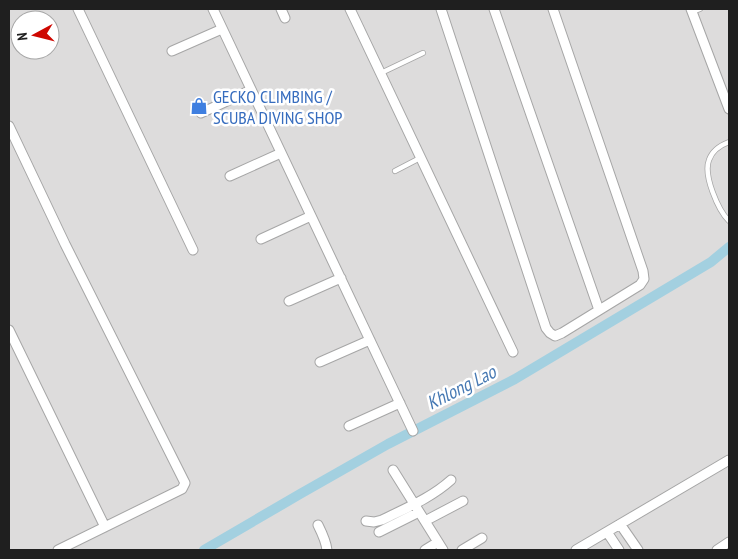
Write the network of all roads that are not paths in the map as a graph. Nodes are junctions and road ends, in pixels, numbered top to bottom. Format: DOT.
graph roads {
  1 [pos="78,9"];
  2 [pos="213,9"];
  3 [pos="350,9"];
  4 [pos="442,9"];
  5 [pos="494,9"];
  6 [pos="552,9"];
  7 [pos="694,10"];
  8 [pos="222,29"];
  9 [pos="172,51"];
  10 [pos="423,53"];
  11 [pos="381,73"];
  12 [pos="251,90"];
  13 [pos="729,108"];
  14 [pos="200,113"];
  15 [pos="9,126"];
  16 [pos="729,142"];
  17 [pos="281,153"];
  18 [pos="421,158"];
  19 [pos="395,171"];
  20 [pos="230,176"];
  21 [pos="311,216"];
  22 [pos="729,221"];
  23 [pos="260,239"];
  24 [pos="193,250"];
  25 [pos="341,278"];
  26 [pos="289,300"];
  27 [pos="599,310"];
  28 [pos="9,330"];
  29 [pos="370,340"];
  30 [pos="513,352"];
  31 [pos="320,362"];
  32 [pos="400,403"];
  33 [pos="349,426"];
  34 [pos="413,431"];
  35 [pos="729,460"];
  36 [pos="392,470"];
  37 [pos="450,480"];
  38 [pos="463,501"];
  39 [pos="417,508"];
  40 [pos="366,520"];
  41 [pos="425,521"];
  42 [pos="620,524"];
  43 [pos="318,525"];
  44 [pos="105,527"];
  45 [pos="379,532"];
  46 [pos="607,532"];
  47 [pos="482,538"];
  48 [pos="729,542"];
  49 [pos="440,546"];
  50 [pos="58,550"];
  51 [pos="327,550"];
  52 [pos="424,550"];
  53 [pos="462,550"];
  54 [pos="576,550"];
  55 [pos="619,550"];
  56 [pos="638,550"];
  57 [pos="717,550"];
  1 -- 24 [label="street"];
  2 -- 8 [label="street"];
  3 -- 11 [label="street"];
  4 -- 27 [label="street"];
  5 -- 27 [label="street"];
  6 -- 27 [label="street"];
  7 -- 13 [label="street"];
  8 -- 9 [label="street"];
  8 -- 12 [label="street"];
  10 -- 11 [label="lane"];
  11 -- 18 [label="street"];
  12 -- 14 [label="street"];
  12 -- 17 [label="street"];
  15 -- 44 [label="street"];
  16 -- 22 [label="lane"];
  17 -- 20 [label="street"];
  17 -- 21 [label="street"];
  18 -- 19 [label="lane"];
  18 -- 30 [label="street"];
  21 -- 23 [label="street"];
  21 -- 25 [label="street"];
  25 -- 26 [label="street"];
  25 -- 29 [label="street"];
  28 -- 44 [label="street"];
  29 -- 31 [label="street"];
  29 -- 32 [label="street"];
  32 -- 33 [label="street"];
  32 -- 34 [label="street"];
  35 -- 42 [label="street"];
  36 -- 39 [label="street"];
  37 -- 39 [label="street"];
  38 -- 41 [label="street"];
  39 -- 40 [label="street"];
  39 -- 41 [label="street"];
  39 -- 45 [label="street"];
  41 -- 49 [label="street"];
  42 -- 46 [label="street"];
  42 -- 56 [label="street"];
  43 -- 51 [label="street"];
  44 -- 50 [label="street"];
  46 -- 54 [label="street"];
  46 -- 55 [label="street"];
  47 -- 53 [label="street"];
  48 -- 57 [label="street"];
  49 -- 52 [label="street"];
}
